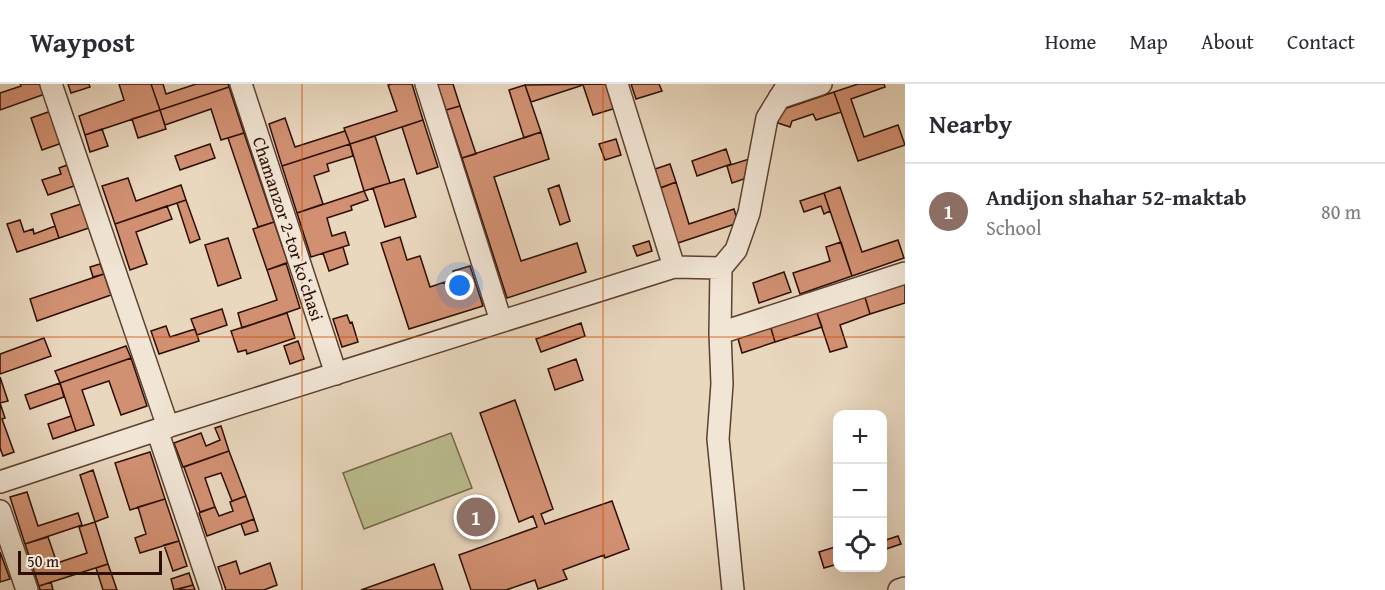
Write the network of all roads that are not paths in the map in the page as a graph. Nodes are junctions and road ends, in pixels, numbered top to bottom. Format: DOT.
graph roads {
  1 [pos="51,84"];
  2 [pos="241,84"];
  3 [pos="426,84"];
  4 [pos="617,84"];
  5 [pos="821,84"];
  6 [pos="784,91"];
  7 [pos="674,267"];
  8 [pos="721,268"];
  9 [pos="905,273"];
  10 [pos="501,321"];
  11 [pos="720,333"];
  12 [pos="336,374"];
  13 [pos="163,429"];
  14 [pos="0,482"];
  15 [pos="0,511"];
  16 [pos="905,588"];
  17 [pos="27,590"];
  18 [pos="211,590"];
  19 [pos="733,590"];
  20 [pos="899,590"];
  1 -- 13 [label="street"];
  2 -- 12 [label="street, Chamanzor 2-tor koʻchasi"];
  3 -- 10 [label="street"];
  4 -- 7 [label="street"];
  5 -- 6 [label="street"];
  6 -- 8 [label="street"];
  7 -- 8 [label="street"];
  7 -- 10 [label="street"];
  8 -- 11 [label="street"];
  9 -- 11 [label="street"];
  10 -- 12 [label="street"];
  11 -- 19 [label="street"];
  12 -- 13 [label="street"];
  13 -- 14 [label="street"];
  13 -- 18 [label="street"];
  15 -- 17 [label="street"];
  16 -- 20 [label="street"];
}
